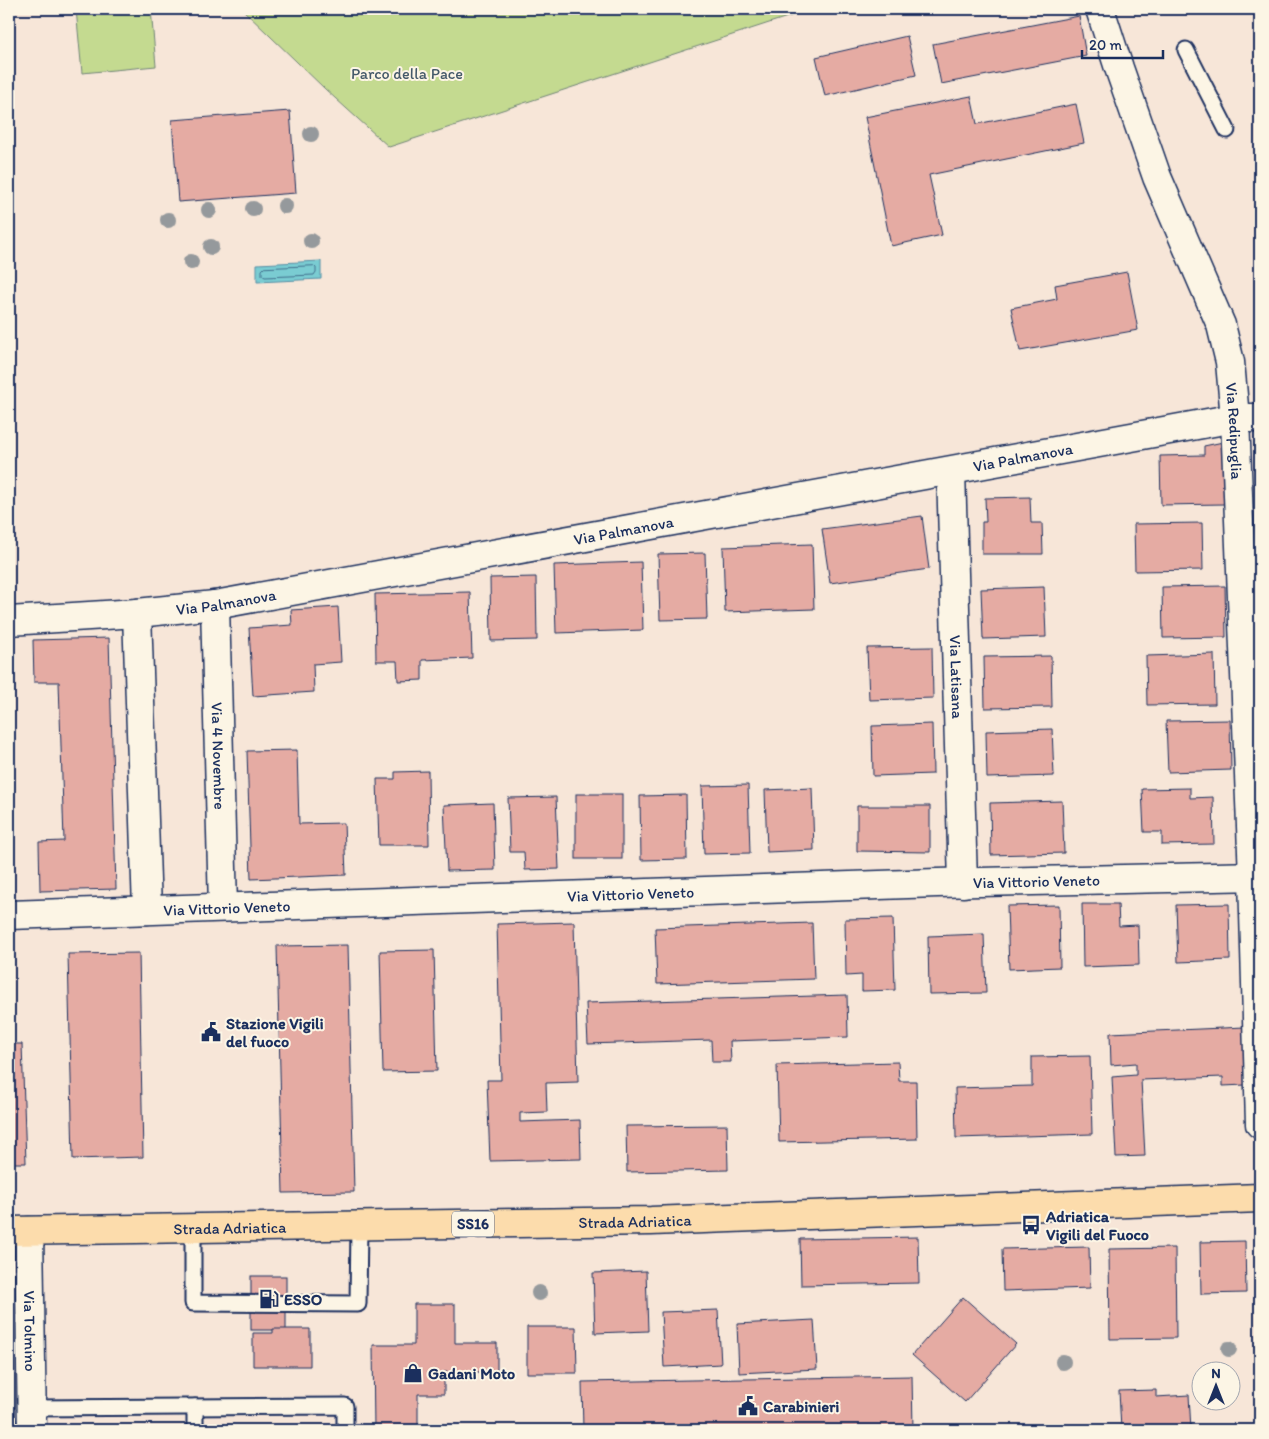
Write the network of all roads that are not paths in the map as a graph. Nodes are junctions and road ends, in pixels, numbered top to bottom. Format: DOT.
graph roads {
  1 [pos="1100,9"];
  2 [pos="1186,50"];
  3 [pos="1227,130"];
  4 [pos="1248,418"];
  5 [pos="951,471"];
  6 [pos="215,605"];
  7 [pos="137,613"];
  8 [pos="9,621"];
  9 [pos="1257,876"];
  10 [pos="963,883"];
  11 [pos="223,907"];
  12 [pos="147,910"];
  13 [pos="9,915"];
  14 [pos="1260,1124"];
  15 [pos="1260,1198"];
  16 [pos="359,1226"];
  17 [pos="193,1228"];
  18 [pos="19,1231"];
  19 [pos="195,1407"];
  20 [pos="32,1419"];
  21 [pos="195,1430"];
  22 [pos="345,1430"];
  1 -- 4 [label="street, Via Redipuglia"];
  2 -- 3 [label="lane"];
  4 -- 5 [label="street, Via Palmanova"];
  4 -- 9 [label="street, Via Redipuglia"];
  5 -- 6 [label="street, Via Palmanova"];
  5 -- 10 [label="street, Via Latisana"];
  6 -- 7 [label="street, Via Palmanova"];
  6 -- 11 [label="street, Via 4 Novembre"];
  7 -- 8 [label="street, Via Palmanova"];
  7 -- 12 [label="street"];
  9 -- 10 [label="street, Via Vittorio Veneto"];
  9 -- 14 [label="street, Via Redipuglia"];
  10 -- 11 [label="street, Via Vittorio Veneto"];
  11 -- 12 [label="street, Via Vittorio Veneto"];
  12 -- 13 [label="street, Via Vittorio Veneto"];
  15 -- 16 [label="main road, Strada Adriatica / SS16"];
  16 -- 17 [label="main road, Strada Adriatica / SS16"];
  16 -- 17 [label="lane"];
  17 -- 18 [label="main road, Strada Adriatica / SS16"];
  18 -- 20 [label="street, Via Tolmino"];
  19 -- 20 [label="lane"];
  19 -- 21 [label="lane"];
  19 -- 22 [label="lane"];
}
